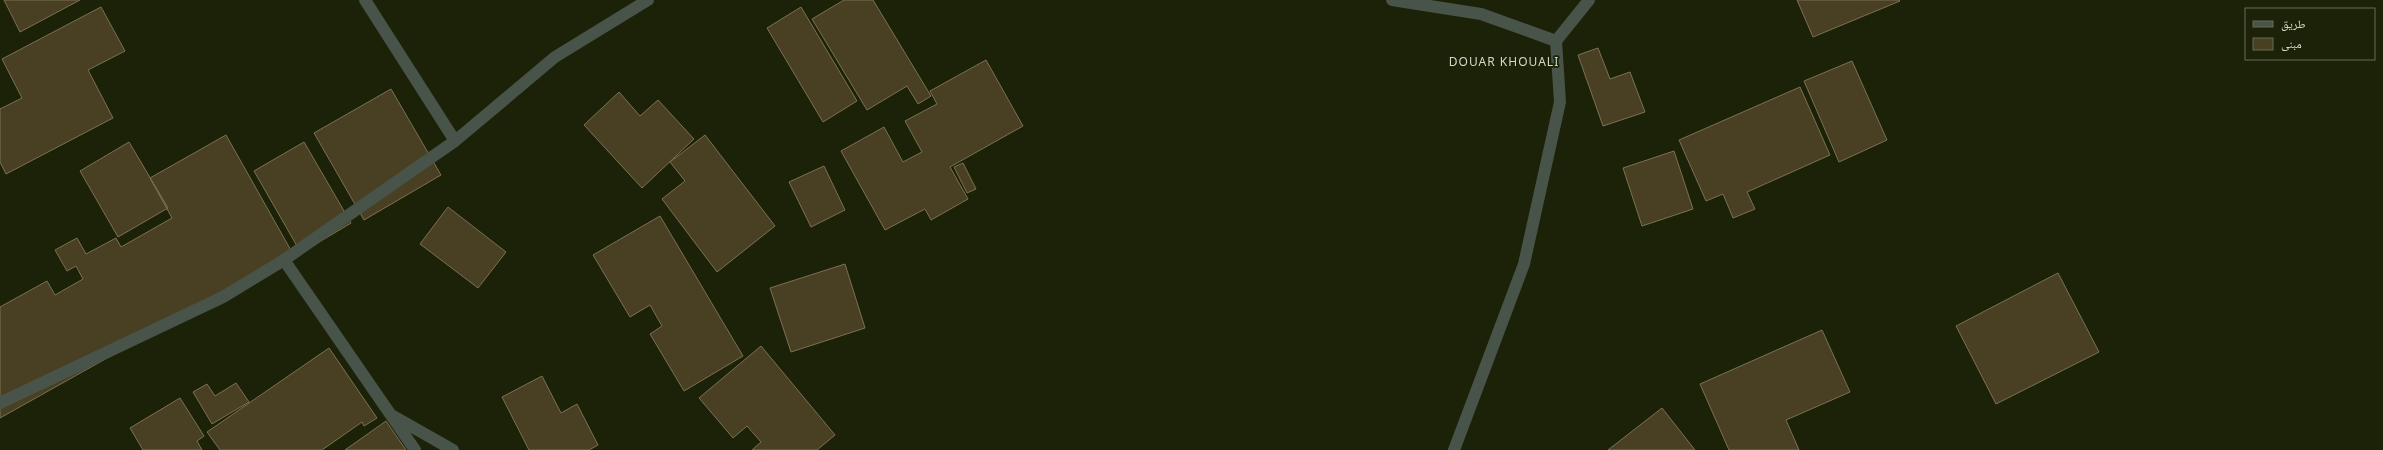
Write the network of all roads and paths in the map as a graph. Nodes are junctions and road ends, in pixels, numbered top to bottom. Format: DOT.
graph roads {
  1 [pos="365,0"];
  2 [pos="648,0"];
  3 [pos="1392,0"];
  4 [pos="1589,0"];
  5 [pos="1556,41"];
  6 [pos="455,141"];
  7 [pos="284,260"];
  8 [pos="0,403"];
  9 [pos="390,414"];
  10 [pos="415,450"];
  11 [pos="453,450"];
  12 [pos="1454,450"];
  1 -- 6 [label="street"];
  2 -- 6 [label="street"];
  3 -- 5 [label="street"];
  4 -- 5 [label="street"];
  5 -- 12 [label="street"];
  6 -- 7 [label="street"];
  7 -- 8 [label="street"];
  7 -- 9 [label="street"];
  9 -- 10 [label="street"];
  9 -- 11 [label="street"];
}
